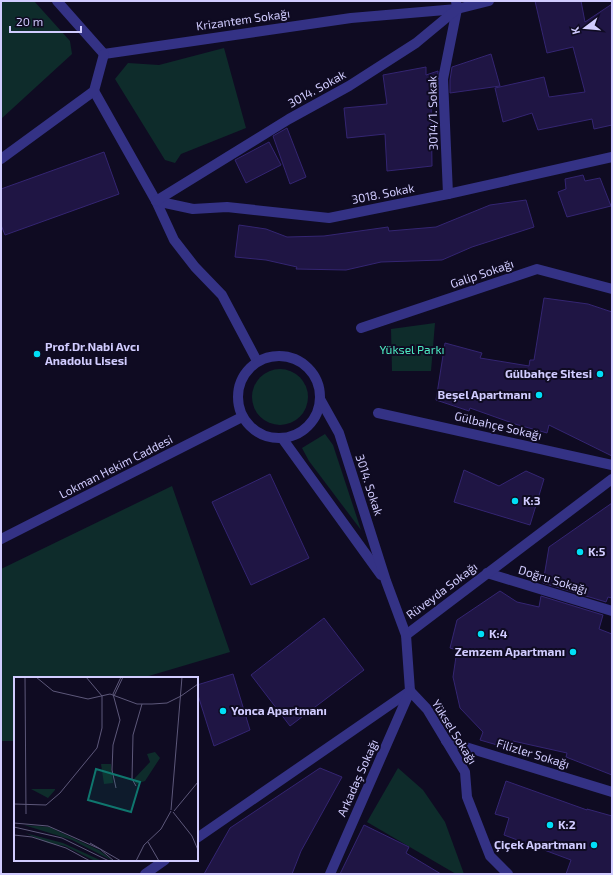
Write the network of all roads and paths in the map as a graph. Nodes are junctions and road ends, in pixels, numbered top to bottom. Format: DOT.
graph roads {
  1 [pos="57,1"];
  2 [pos="489,1"];
  3 [pos="459,4"];
  4 [pos="104,54"];
  5 [pos="94,91"];
  6 [pos="612,156"];
  7 [pos="1,159"];
  8 [pos="448,194"];
  9 [pos="156,201"];
  10 [pos="612,289"];
  11 [pos="361,328"];
  12 [pos="257,361"];
  13 [pos="320,399"];
  14 [pos="378,413"];
  15 [pos="242,417"];
  16 [pos="282,438"];
  17 [pos="612,465"];
  18 [pos="612,479"];
  19 [pos="1,540"];
  20 [pos="487,573"];
  21 [pos="386,581"];
  22 [pos="612,611"];
  23 [pos="406,635"];
  24 [pos="410,692"];
  25 [pos="446,741"];
  26 [pos="612,792"];
  27 [pos="198,837"];
  28 [pos="164,861"];
  29 [pos="506,873"];
  30 [pos="145,874"];
  31 [pos="330,874"];
  1 -- 4 [label="street"];
  2 -- 3 [label="street, 3014. Sokak"];
  3 -- 4 [label="street, Krizantem Sokağı"];
  3 -- 8 [label="street, 3014/1. Sokak"];
  3 -- 9 [label="street, 3014. Sokak"];
  4 -- 5 [label="street"];
  5 -- 7 [label="street"];
  5 -- 9 [label="street"];
  6 -- 8 [label="street, 3018. Sokak"];
  8 -- 9 [label="street, 3018. Sokak"];
  9 -- 12 [label="street"];
  10 -- 11 [label="street, Galip Sokağı"];
  12 -- 13 [label="street"];
  12 -- 15 [label="street"];
  13 -- 16 [label="street"];
  13 -- 21 [label="street, 3014. Sokak"];
  14 -- 17 [label="street, Gülbahçe Sokağı"];
  15 -- 16 [label="street"];
  15 -- 19 [label="street, Lokman Hekim Caddesi"];
  16 -- 21 [label="street, 3014. Sokak"];
  18 -- 20 [label="street, Rüveyda Sokağı"];
  20 -- 22 [label="street, Doğru Sokağı"];
  20 -- 23 [label="street, Rüveyda Sokağı"];
  21 -- 23 [label="street, 3014. Sokak"];
  23 -- 24 [label="street, Rüveyda Sokağı"];
  24 -- 25 [label="street, Yüksel Sokağı"];
  24 -- 27 [label="street"];
  24 -- 31 [label="street, Arkadaş Sokağı"];
  25 -- 26 [label="street, Filizler Sokağı"];
  25 -- 29 [label="street, Yüksel Sokağı"];
  28 -- 30 [label="street"];
}
